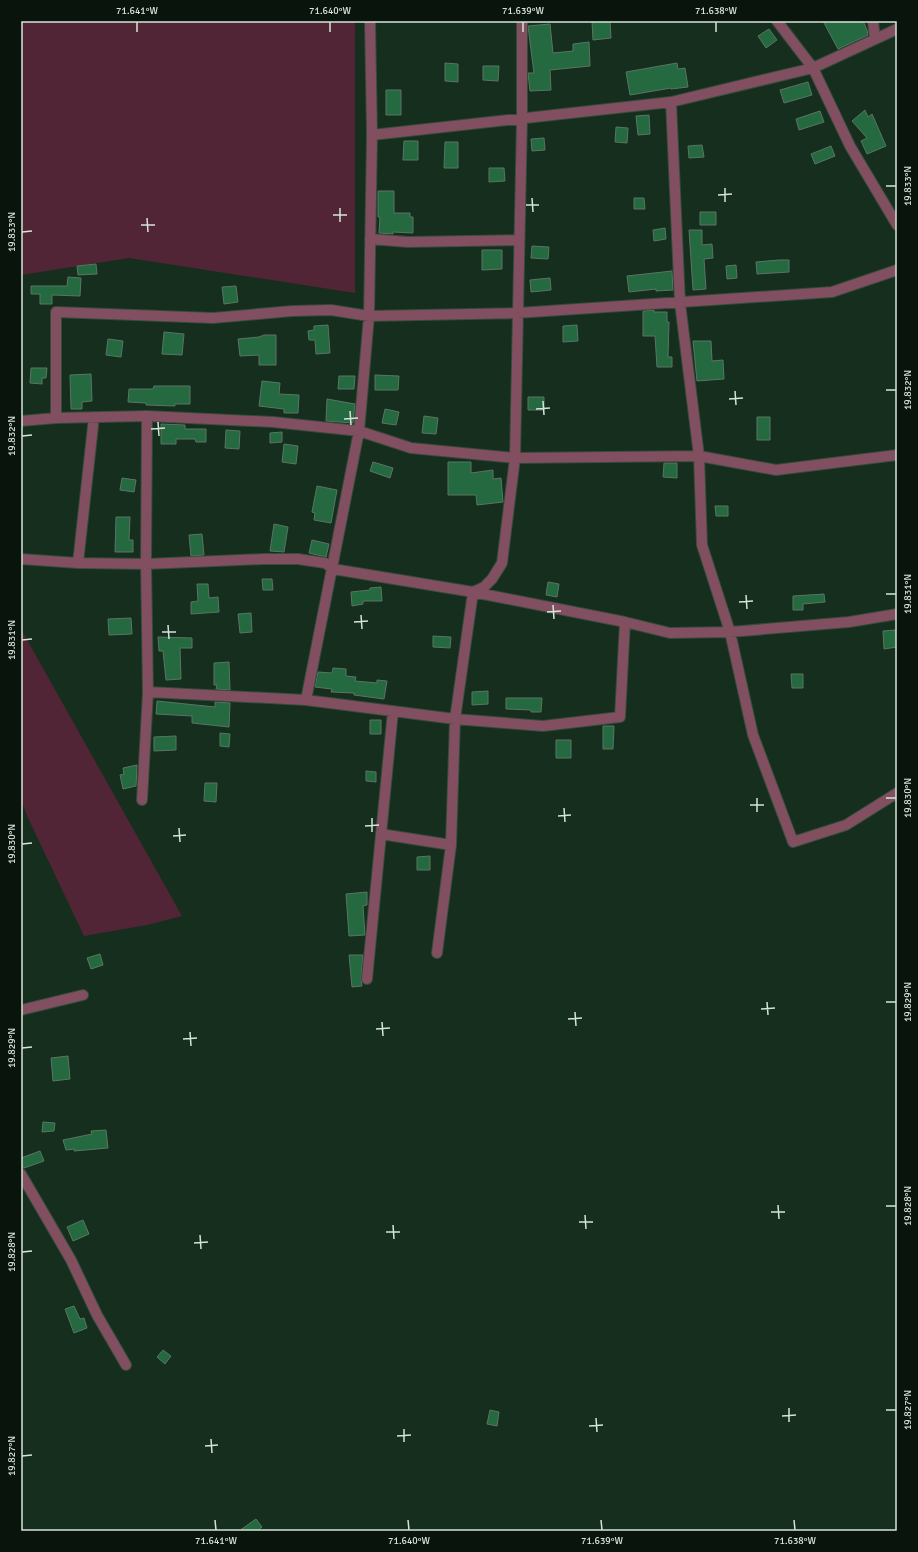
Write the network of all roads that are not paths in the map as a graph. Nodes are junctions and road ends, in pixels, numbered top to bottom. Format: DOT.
graph roads {
  1 [pos="370,21"];
  2 [pos="522,21"];
  3 [pos="777,21"];
  4 [pos="873,21"];
  5 [pos="897,29"];
  6 [pos="874,39"];
  7 [pos="812,68"];
  8 [pos="671,102"];
  9 [pos="522,118"];
  10 [pos="372,135"];
  11 [pos="897,225"];
  12 [pos="370,239"];
  13 [pos="519,240"];
  14 [pos="897,270"];
  15 [pos="680,303"];
  16 [pos="517,314"];
  17 [pos="369,316"];
  18 [pos="146,416"];
  19 [pos="94,417"];
  20 [pos="56,418"];
  21 [pos="21,421"];
  22 [pos="359,431"];
  23 [pos="897,455"];
  24 [pos="699,456"];
  25 [pos="515,458"];
  26 [pos="21,559"];
  27 [pos="78,563"];
  28 [pos="146,564"];
  29 [pos="333,569"];
  30 [pos="473,592"];
  31 [pos="897,614"];
  32 [pos="625,622"];
  33 [pos="730,632"];
  34 [pos="148,692"];
  35 [pos="306,700"];
  36 [pos="393,711"];
  37 [pos="455,719"];
  38 [pos="897,793"];
  39 [pos="142,800"];
  40 [pos="381,834"];
  41 [pos="451,845"];
  42 [pos="437,953"];
  43 [pos="367,979"];
  44 [pos="83,995"];
  45 [pos="21,1010"];
  46 [pos="21,1174"];
  47 [pos="126,1365"];
  1 -- 10 [label="street"];
  2 -- 9 [label="street"];
  3 -- 7 [label="street"];
  4 -- 6 [label="street"];
  5 -- 6 [label="street"];
  6 -- 7 [label="street"];
  7 -- 8 [label="street"];
  7 -- 11 [label="street"];
  8 -- 9 [label="street"];
  8 -- 15 [label="street"];
  9 -- 10 [label="street"];
  9 -- 13 [label="street"];
  10 -- 12 [label="street"];
  12 -- 13 [label="street"];
  12 -- 17 [label="street"];
  13 -- 16 [label="street"];
  14 -- 15 [label="street"];
  15 -- 16 [label="street"];
  15 -- 24 [label="street"];
  16 -- 17 [label="street"];
  16 -- 25 [label="street"];
  17 -- 20 [label="street"];
  17 -- 22 [label="street"];
  18 -- 19 [label="street"];
  18 -- 22 [label="street"];
  18 -- 28 [label="street"];
  19 -- 20 [label="street"];
  19 -- 27 [label="street"];
  20 -- 21 [label="street"];
  22 -- 25 [label="street"];
  22 -- 29 [label="street"];
  23 -- 24 [label="street"];
  24 -- 25 [label="street"];
  24 -- 33 [label="street"];
  25 -- 30 [label="street"];
  26 -- 27 [label="street"];
  27 -- 28 [label="street"];
  28 -- 29 [label="street"];
  28 -- 34 [label="street"];
  29 -- 30 [label="street"];
  29 -- 35 [label="street"];
  30 -- 32 [label="street"];
  30 -- 37 [label="street"];
  31 -- 33 [label="street"];
  32 -- 33 [label="street"];
  32 -- 37 [label="street"];
  33 -- 38 [label="street"];
  34 -- 35 [label="street"];
  34 -- 39 [label="street"];
  35 -- 36 [label="street"];
  36 -- 37 [label="street"];
  36 -- 40 [label="street"];
  37 -- 41 [label="street"];
  40 -- 41 [label="street"];
  40 -- 43 [label="street"];
  41 -- 42 [label="street"];
  44 -- 45 [label="street"];
  46 -- 47 [label="street"];
}
